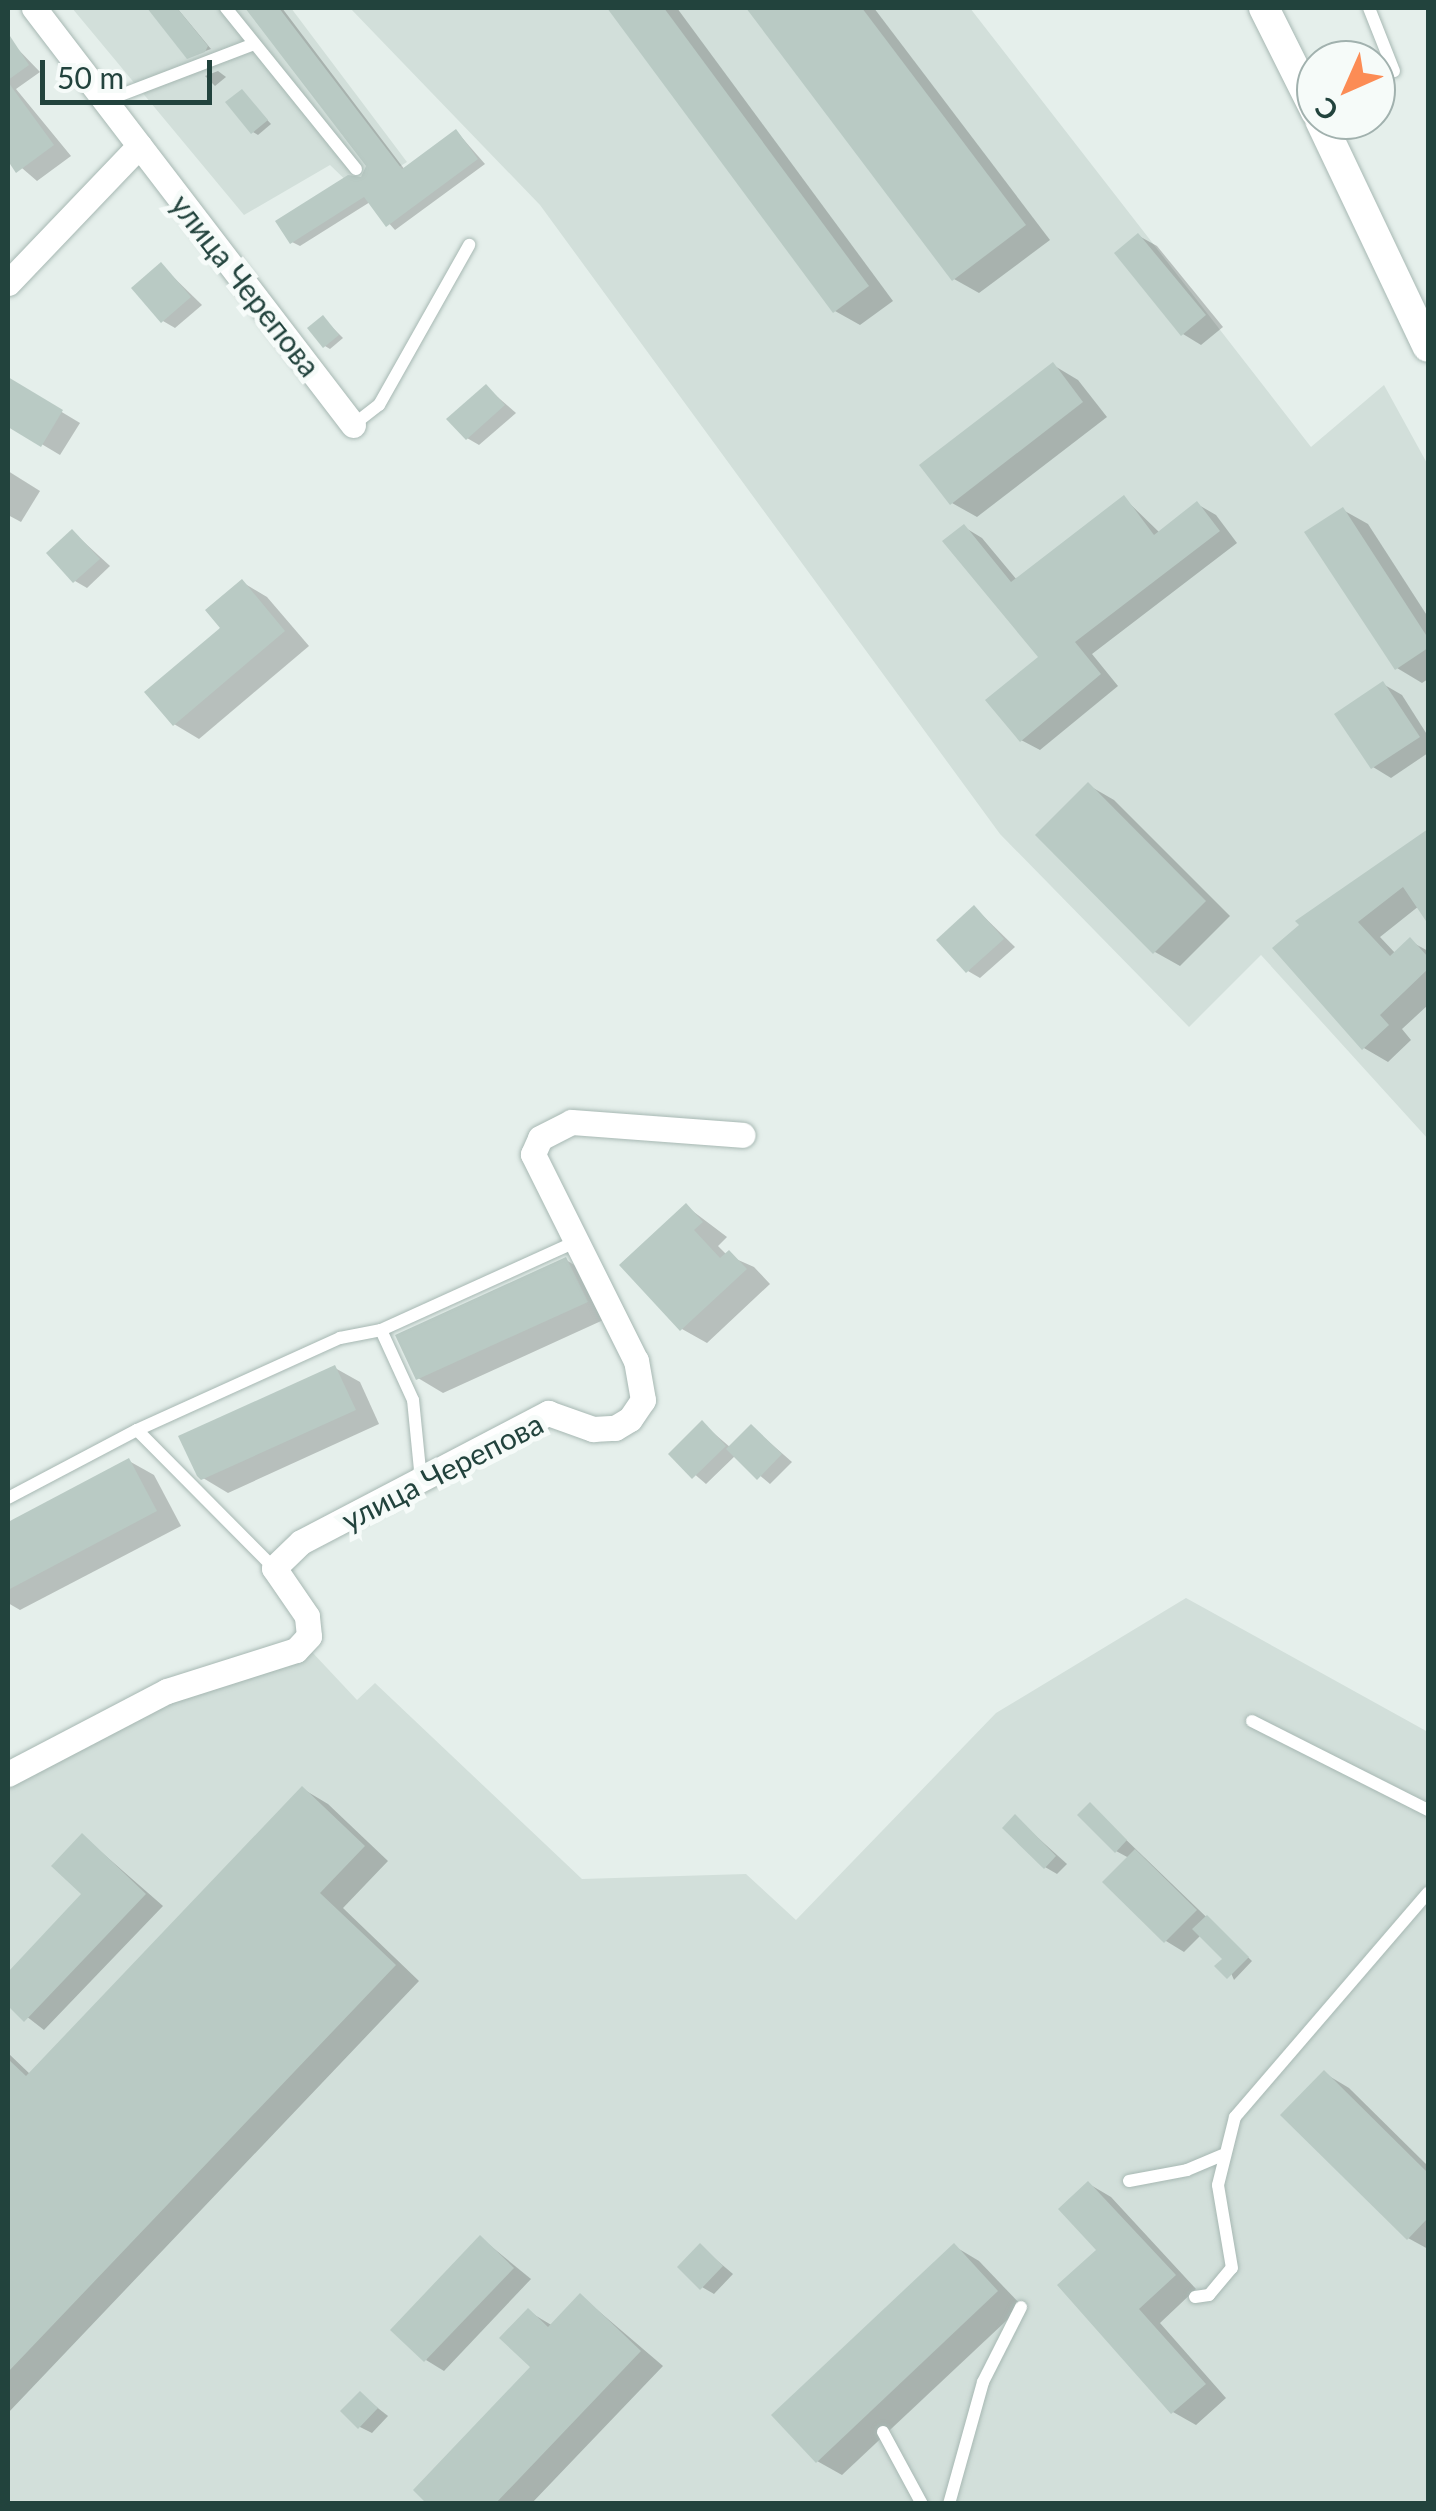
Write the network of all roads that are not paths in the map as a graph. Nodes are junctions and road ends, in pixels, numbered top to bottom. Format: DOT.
graph roads {
  1 [pos="34,8"];
  2 [pos="226,8"];
  3 [pos="1264,8"];
  4 [pos="1368,8"];
  5 [pos="1381,40"];
  6 [pos="254,44"];
  7 [pos="1296,72"];
  8 [pos="105,101"];
  9 [pos="1330,140"];
  10 [pos="139,146"];
  11 [pos="356,170"];
  12 [pos="469,245"];
  13 [pos="8,284"];
  14 [pos="1428,347"];
  15 [pos="353,425"];
  16 [pos="743,1135"];
  17 [pos="581,1239"];
  18 [pos="381,1330"];
  19 [pos="138,1430"];
  20 [pos="421,1480"];
  21 [pos="8,1498"];
  22 [pos="274,1568"];
  23 [pos="1252,1721"];
  24 [pos="8,1774"];
  25 [pos="1428,1810"];
  26 [pos="1428,1893"];
  27 [pos="1222,2155"];
  28 [pos="1129,2181"];
  29 [pos="1195,2297"];
  30 [pos="1021,2307"];
  31 [pos="883,2432"];
  32 [pos="922,2504"];
  33 [pos="948,2504"];
  1 -- 8 [label="street, улица Черепова"];
  2 -- 6 [label="lane"];
  3 -- 7 [label="street"];
  4 -- 5 [label="lane"];
  6 -- 8 [label="lane"];
  6 -- 11 [label="lane"];
  8 -- 10 [label="street, улица Черепова"];
  9 -- 14 [label="street"];
  10 -- 13 [label="street"];
  10 -- 15 [label="street, улица Черепова"];
  12 -- 15 [label="lane"];
  16 -- 17 [label="street, улица Черепова"];
  17 -- 18 [label="lane"];
  17 -- 20 [label="street, улица Черепова"];
  18 -- 19 [label="lane"];
  18 -- 20 [label="lane"];
  19 -- 21 [label="lane"];
  19 -- 22 [label="lane"];
  20 -- 22 [label="street, улица Черепова"];
  22 -- 24 [label="street"];
  23 -- 25 [label="lane"];
  26 -- 27 [label="lane"];
  27 -- 28 [label="lane"];
  27 -- 29 [label="lane"];
  30 -- 33 [label="lane"];
  31 -- 32 [label="lane"];
}
